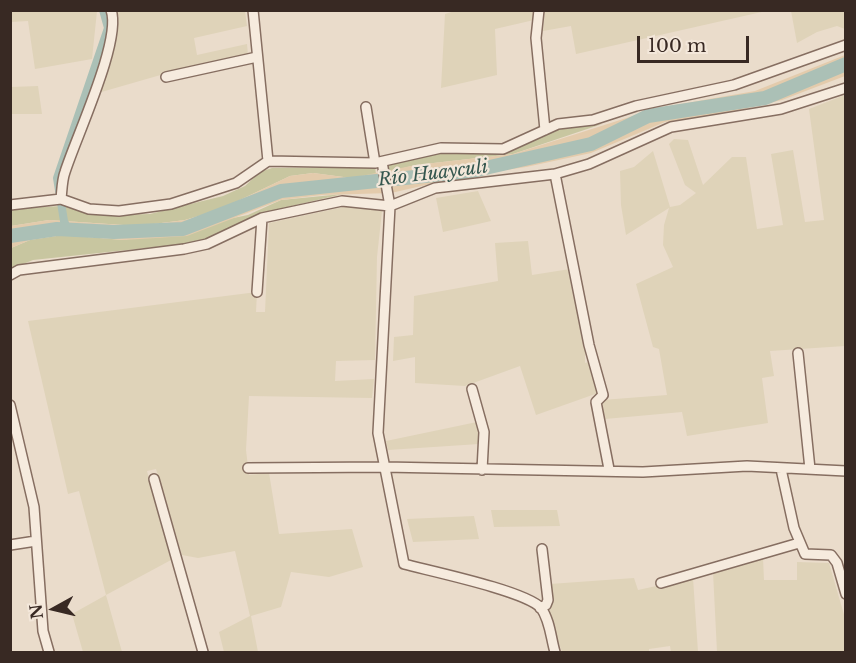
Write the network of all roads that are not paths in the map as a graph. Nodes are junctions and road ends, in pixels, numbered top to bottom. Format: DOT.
graph roads {
  1 [pos="111,10"];
  2 [pos="253,10"];
  3 [pos="539,10"];
  4 [pos="846,45"];
  5 [pos="257,57"];
  6 [pos="166,77"];
  7 [pos="846,88"];
  8 [pos="366,107"];
  9 [pos="545,130"];
  10 [pos="268,161"];
  11 [pos="380,165"];
  12 [pos="555,174"];
  13 [pos="62,200"];
  14 [pos="389,202"];
  15 [pos="10,205"];
  16 [pos="262,218"];
  17 [pos="10,275"];
  18 [pos="257,292"];
  19 [pos="798,353"];
  20 [pos="472,389"];
  21 [pos="10,405"];
  22 [pos="384,466"];
  23 [pos="248,468"];
  24 [pos="609,469"];
  25 [pos="781,469"];
  26 [pos="810,469"];
  27 [pos="482,470"];
  28 [pos="846,471"];
  29 [pos="154,479"];
  30 [pos="36,541"];
  31 [pos="799,543"];
  32 [pos="10,545"];
  33 [pos="542,549"];
  34 [pos="661,583"];
  35 [pos="846,594"];
  36 [pos="540,608"];
  37 [pos="49,652"];
  38 [pos="203,652"];
  39 [pos="555,652"];
  1 -- 13 [label="street"];
  2 -- 5 [label="street"];
  3 -- 9 [label="street"];
  4 -- 9 [label="street"];
  5 -- 6 [label="street"];
  5 -- 10 [label="street"];
  7 -- 12 [label="street"];
  8 -- 11 [label="street"];
  9 -- 11 [label="street"];
  10 -- 11 [label="street"];
  10 -- 13 [label="street"];
  11 -- 14 [label="street"];
  12 -- 14 [label="street"];
  12 -- 24 [label="street"];
  13 -- 15 [label="street"];
  14 -- 16 [label="street"];
  14 -- 22 [label="street"];
  16 -- 17 [label="street"];
  16 -- 18 [label="street"];
  19 -- 26 [label="street"];
  20 -- 27 [label="street"];
  21 -- 30 [label="street"];
  22 -- 23 [label="street"];
  22 -- 27 [label="street"];
  22 -- 36 [label="street"];
  24 -- 25 [label="street"];
  24 -- 27 [label="street"];
  25 -- 26 [label="street"];
  25 -- 31 [label="street"];
  26 -- 28 [label="street"];
  29 -- 38 [label="street"];
  30 -- 32 [label="street"];
  30 -- 37 [label="street"];
  31 -- 34 [label="street"];
  31 -- 35 [label="street"];
  33 -- 36 [label="street"];
  36 -- 39 [label="street"];
}
